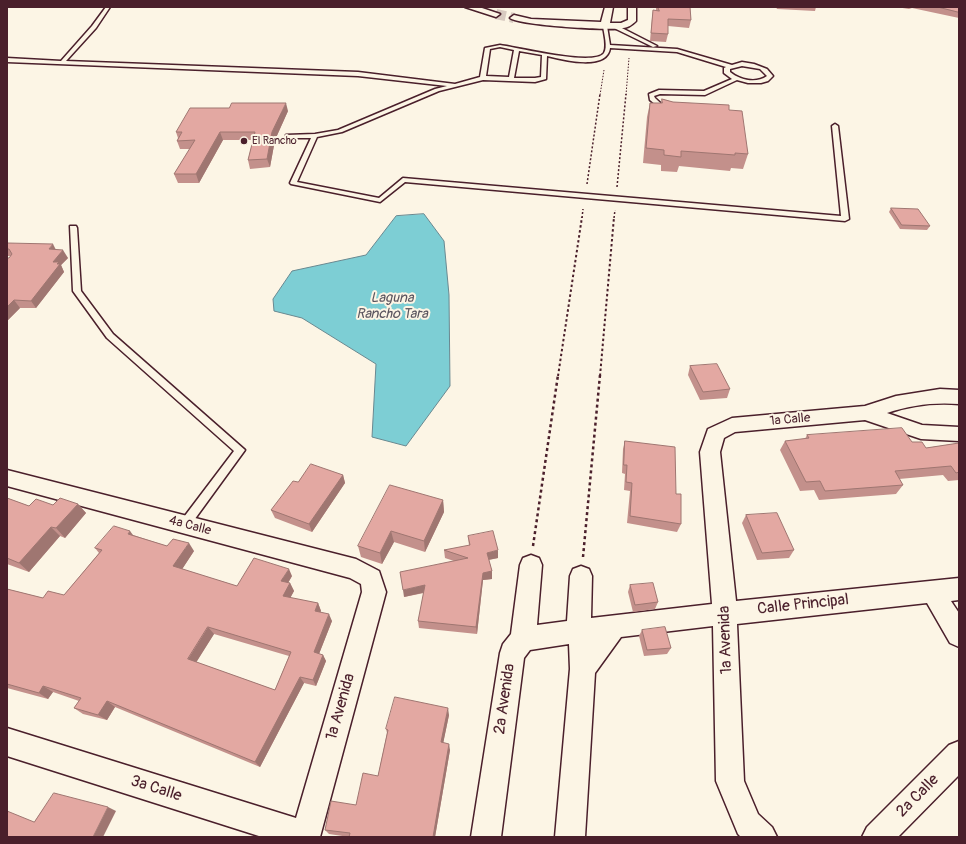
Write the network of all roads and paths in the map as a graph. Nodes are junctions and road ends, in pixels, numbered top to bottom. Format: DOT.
graph roads {
  1 [pos="108,7"];
  2 [pos="469,7"];
  3 [pos="608,7"];
  4 [pos="632,7"];
  5 [pos="496,14"];
  6 [pos="514,18"];
  7 [pos="632,21"];
  8 [pos="609,26"];
  9 [pos="607,46"];
  10 [pos="659,48"];
  11 [pos="517,49"];
  12 [pos="545,54"];
  13 [pos="7,60"];
  14 [pos="63,61"];
  15 [pos="730,66"];
  16 [pos="483,78"];
  17 [pos="511,79"];
  18 [pos="736,79"];
  19 [pos="454,85"];
  20 [pos="669,113"];
  21 [pos="835,126"];
  22 [pos="288,136"];
  23 [pos="315,136"];
  24 [pos="586,188"];
  25 [pos="617,188"];
  26 [pos="584,203"];
  27 [pos="615,203"];
  28 [pos="73,228"];
  29 [pos="959,397"];
  30 [pos="866,413"];
  31 [pos="715,434"];
  32 [pos="959,434"];
  33 [pos="7,478"];
  34 [pos="185,524"];
  35 [pos="531,566"];
  36 [pos="581,576"];
  37 [pos="371,578"];
  38 [pos="959,589"];
  39 [pos="934,592"];
  40 [pos="726,614"];
  41 [pos="613,628"];
  42 [pos="578,632"];
  43 [pos="959,635"];
  44 [pos="523,639"];
  45 [pos="583,669"];
  46 [pos="7,742"];
  47 [pos="959,755"];
  48 [pos="305,837"];
  49 [pos="486,837"];
  50 [pos="570,837"];
  51 [pos="762,837"];
  52 [pos="877,837"];
  1 -- 14 [label="lane"];
  2 -- 5 [label="street"];
  3 -- 8 [label="street"];
  4 -- 7 [label="street"];
  6 -- 8 [label="street"];
  7 -- 8 [label="street"];
  7 -- 25 [label="path"];
  8 -- 9 [label="lane"];
  8 -- 10 [label="lane"];
  9 -- 10 [label="lane"];
  9 -- 12 [label="lane"];
  9 -- 24 [label="path"];
  10 -- 15 [label="lane"];
  11 -- 12 [label="lane"];
  11 -- 16 [label="lane"];
  11 -- 17 [label="lane"];
  12 -- 17 [label="lane"];
  13 -- 14 [label="lane"];
  14 -- 19 [label="lane"];
  15 -- 18 [label="lane"];
  15 -- 18 [label="lane"];
  16 -- 17 [label="lane"];
  16 -- 19 [label="lane"];
  18 -- 20 [label="lane"];
  19 -- 23 [label="lane"];
  21 -- 23 [label="lane"];
  22 -- 23 [label="lane"];
  26 -- 35 [label="path"];
  27 -- 36 [label="path"];
  28 -- 34 [label="lane"];
  29 -- 30 [label="street, 1a Calle"];
  30 -- 31 [label="street, 1a Calle"];
  30 -- 32 [label="street, 1a Calle"];
  31 -- 40 [label="street, 1a Avenida"];
  33 -- 34 [label="street, 4a Calle"];
  34 -- 37 [label="street, 4a Calle"];
  35 -- 44 [label="street, 2a Avenida"];
  36 -- 42 [label="street"];
  37 -- 48 [label="street, 1a Avenida"];
  38 -- 39 [label="street, Calle Principal"];
  39 -- 40 [label="street, Calle Principal"];
  39 -- 43 [label="street"];
  40 -- 41 [label="street, Calle Principal"];
  40 -- 51 [label="street, 1a Avenida"];
  41 -- 42 [label="street, Calle Principal"];
  41 -- 45 [label="street"];
  42 -- 44 [label="street, Calle Principal"];
  42 -- 45 [label="street"];
  44 -- 49 [label="street, 2a Avenida"];
  45 -- 50 [label="street"];
  46 -- 48 [label="street, 3a Calle"];
  47 -- 52 [label="street, 2a Calle"];
}
